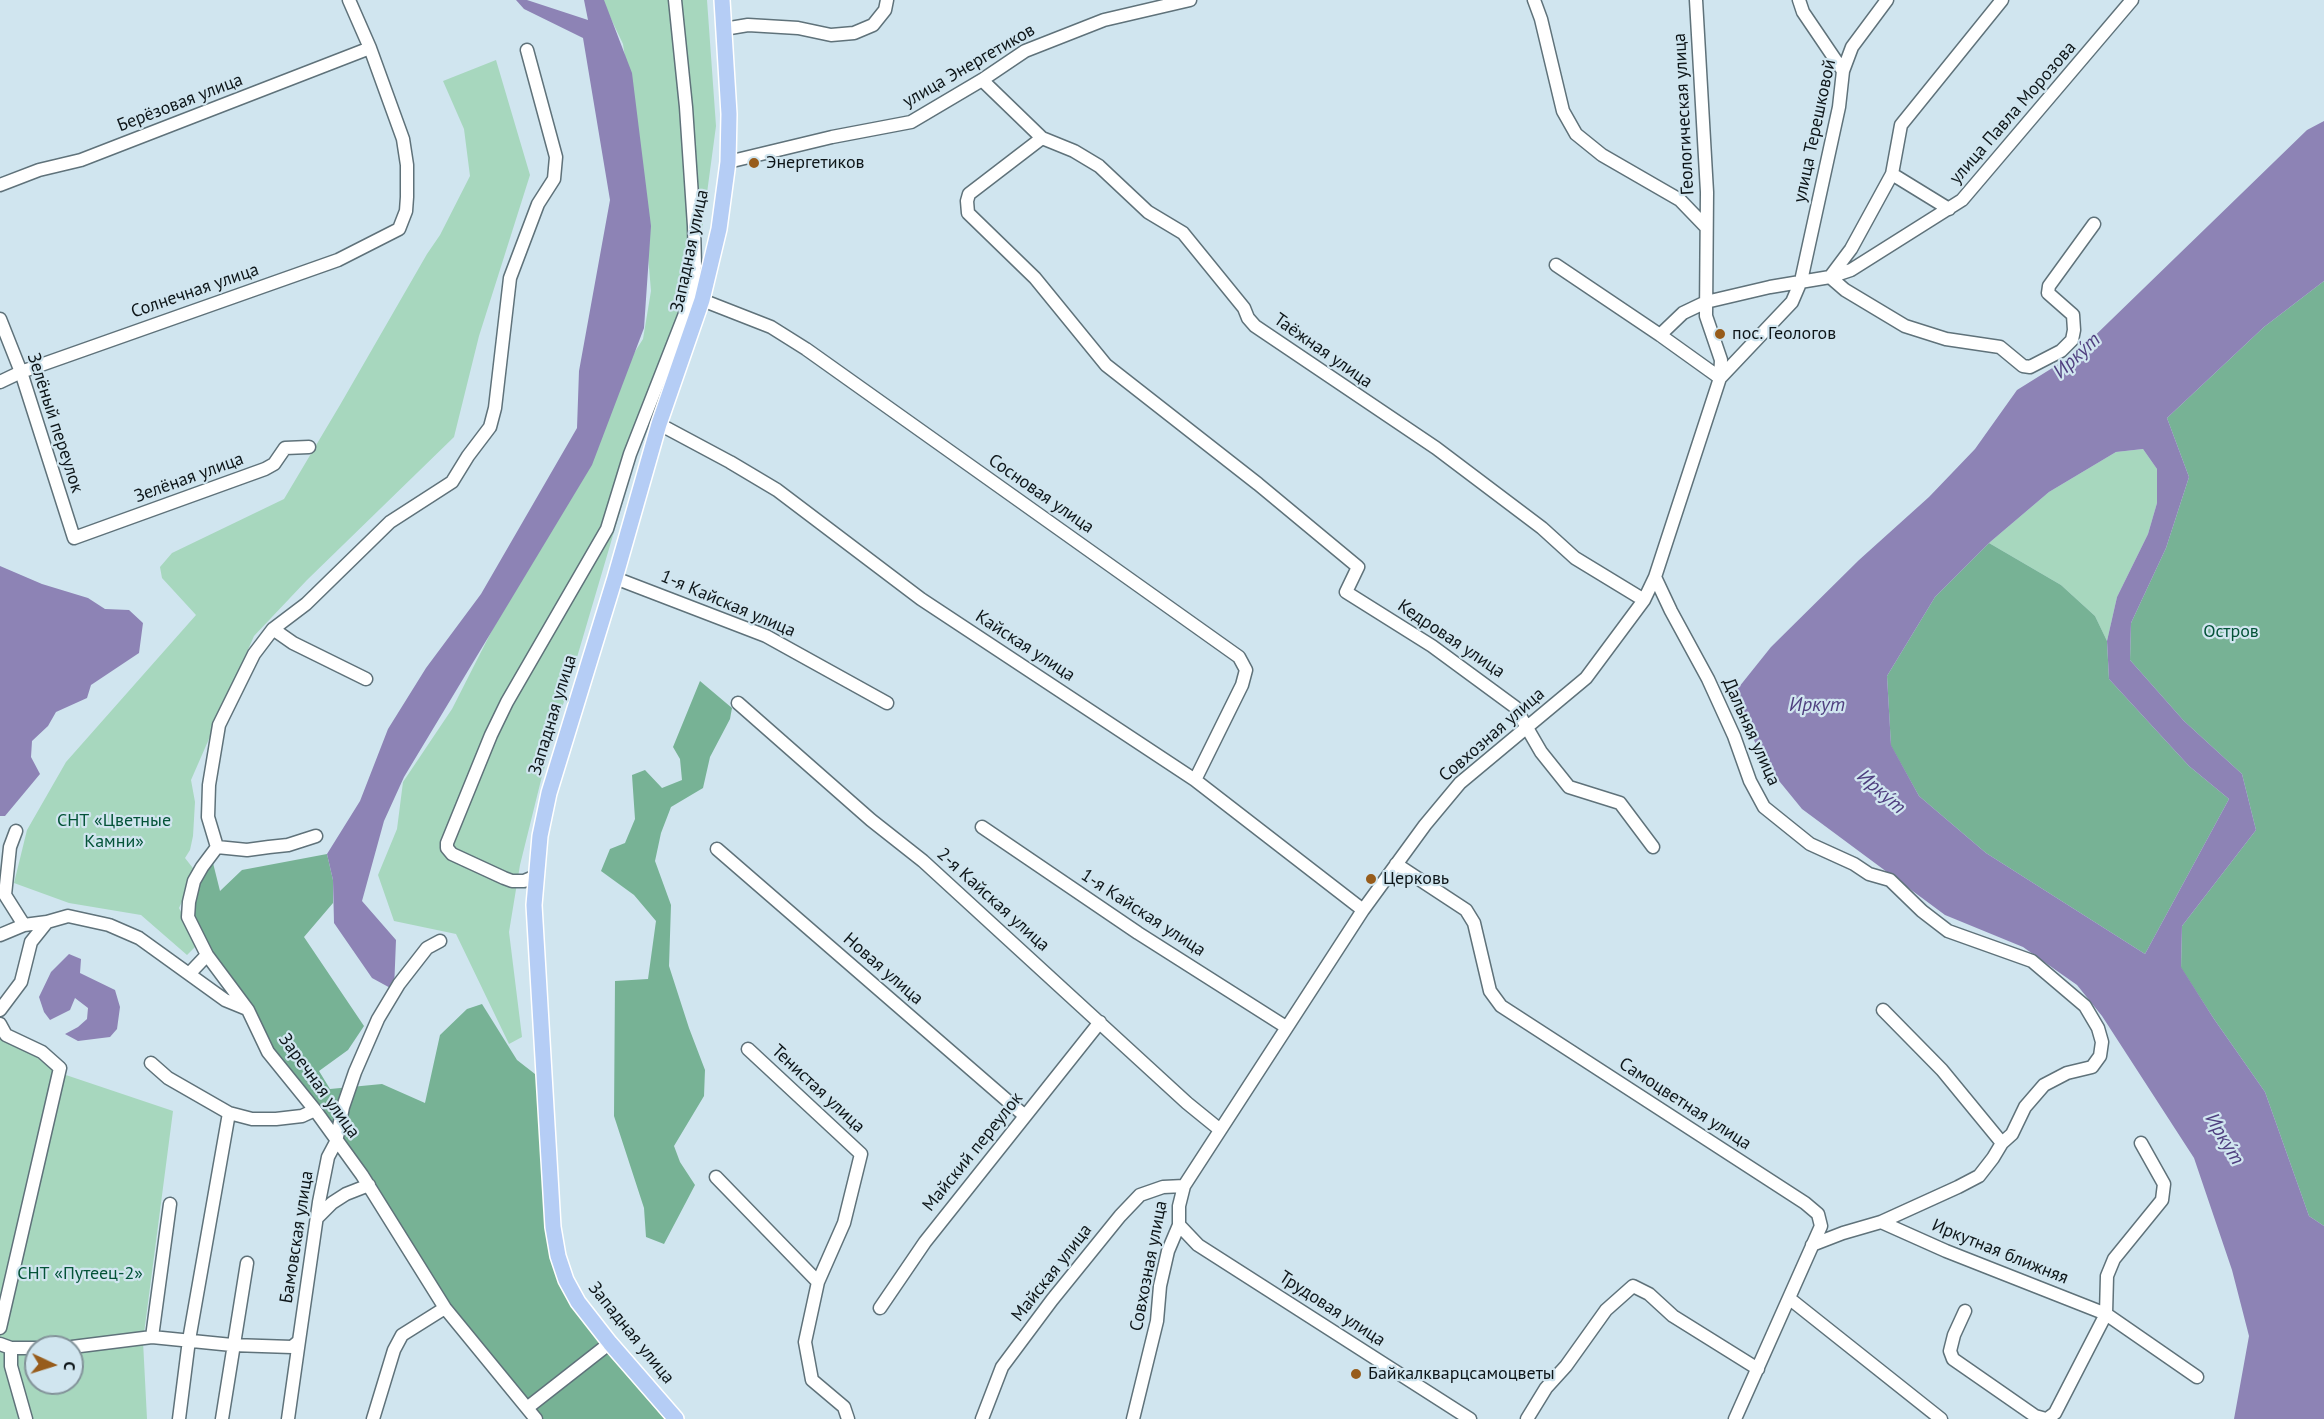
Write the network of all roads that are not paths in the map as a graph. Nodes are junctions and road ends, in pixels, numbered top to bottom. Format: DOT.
graph roads {
  1 [pos="349,0"];
  2 [pos="675,0"];
  3 [pos="722,0"];
  4 [pos="887,0"];
  5 [pos="1190,0"];
  6 [pos="1534,0"];
  7 [pos="1696,0"];
  8 [pos="1799,0"];
  9 [pos="1887,0"];
  10 [pos="2002,0"];
  11 [pos="2132,0"];
  12 [pos="724,29"];
  13 [pos="370,48"];
  14 [pos="527,50"];
  15 [pos="1842,71"];
  16 [pos="982,80"];
  17 [pos="1042,138"];
  18 [pos="728,162"];
  19 [pos="1892,174"];
  20 [pos="0,185"];
  21 [pos="1949,208"];
  22 [pos="2094,224"];
  23 [pos="1706,227"];
  24 [pos="1556,266"];
  25 [pos="1830,277"];
  26 [pos="1801,281"];
  27 [pos="702,300"];
  28 [pos="1706,302"];
  29 [pos="0,320"];
  30 [pos="1660,335"];
  31 [pos="21,372"];
  32 [pos="1720,378"];
  33 [pos="0,382"];
  34 [pos="659,424"];
  35 [pos="309,447"];
  36 [pos="74,538"];
  37 [pos="1655,577"];
  38 [pos="615,578"];
  39 [pos="1644,600"];
  40 [pos="273,629"];
  41 [pos="366,679"];
  42 [pos="738,703"];
  43 [pos="887,703"];
  44 [pos="1527,725"];
  45 [pos="1195,780"];
  46 [pos="982,827"];
  47 [pos="16,831"];
  48 [pos="316,836"];
  49 [pos="1653,846"];
  50 [pos="217,847"];
  51 [pos="717,849"];
  52 [pos="1396,864"];
  53 [pos="536,876"];
  54 [pos="1363,910"];
  55 [pos="47,922"];
  56 [pos="24,925"];
  57 [pos="0,935"];
  58 [pos="440,941"];
  59 [pos="207,955"];
  60 [pos="189,974"];
  61 [pos="0,1010"];
  62 [pos="248,1010"];
  63 [pos="1883,1011"];
  64 [pos="1100,1022"];
  65 [pos="0,1024"];
  66 [pos="1286,1028"];
  67 [pos="748,1049"];
  68 [pos="151,1063"];
  69 [pos="315,1110"];
  70 [pos="229,1113"];
  71 [pos="1025,1116"];
  72 [pos="1219,1129"];
  73 [pos="336,1142"];
  74 [pos="2002,1143"];
  75 [pos="2141,1143"];
  76 [pos="716,1177"];
  77 [pos="369,1185"];
  78 [pos="1184,1185"];
  79 [pos="170,1204"];
  80 [pos="317,1218"];
  81 [pos="1881,1222"];
  82 [pos="1179,1225"];
  83 [pos="1812,1245"];
  84 [pos="247,1263"];
  85 [pos="818,1281"];
  86 [pos="1790,1299"];
  87 [pos="445,1308"];
  88 [pos="880,1308"];
  89 [pos="1965,1311"];
  90 [pos="2106,1314"];
  91 [pos="0,1328"];
  92 [pos="152,1337"];
  93 [pos="189,1340"];
  94 [pos="299,1341"];
  95 [pos="610,1343"];
  96 [pos="232,1345"];
  97 [pos="5,1346"];
  98 [pos="84,1346"];
  99 [pos="24,1347"];
  100 [pos="1758,1369"];
  101 [pos="2198,1377"];
  102 [pos="526,1408"];
  103 [pos="26,1419"];
  104 [pos="179,1419"];
  105 [pos="222,1419"];
  106 [pos="288,1419"];
  107 [pos="373,1419"];
  108 [pos="536,1419"];
  109 [pos="676,1419"];
  110 [pos="848,1419"];
  111 [pos="982,1419"];
  112 [pos="1133,1419"];
  113 [pos="1470,1419"];
  114 [pos="1527,1419"];
  115 [pos="1735,1419"];
  116 [pos="1941,1419"];
  117 [pos="2047,1419"];
  1 -- 13 [label="street"];
  2 -- 53 [label="street"];
  3 -- 12 [label="main road, Западная улица"];
  4 -- 12 [label="street"];
  5 -- 16 [label="street, улица Энергетиков"];
  6 -- 23 [label="street"];
  7 -- 23 [label="street, Геологическая улица"];
  8 -- 15 [label="street"];
  9 -- 15 [label="street, улица Терешковой"];
  10 -- 19 [label="street"];
  11 -- 21 [label="street, улица Павла Морозова"];
  12 -- 18 [label="main road, Западная улица"];
  13 -- 20 [label="street, Берёзовая улица"];
  13 -- 31 [label="street, Солнечная улица"];
  14 -- 40 [label="street"];
  15 -- 26 [label="street, улица Терешковой"];
  16 -- 17 [label="street, Таёжная улица"];
  16 -- 18 [label="street, улица Энергетиков"];
  17 -- 39 [label="street, Таёжная улица"];
  17 -- 44 [label="street, Кедровая улица"];
  18 -- 27 [label="main road, Западная улица"];
  19 -- 21 [label="street"];
  19 -- 25 [label="street"];
  21 -- 25 [label="street, улица Павла Морозова"];
  22 -- 25 [label="street"];
  23 -- 28 [label="street, Геологическая улица"];
  24 -- 30 [label="street"];
  25 -- 26 [label="street, улица Павла Морозова"];
  26 -- 28 [label="street, улица Павла Морозова"];
  26 -- 32 [label="street, Совхозная улица"];
  27 -- 34 [label="main road, Западная улица"];
  27 -- 45 [label="street, Сосновая улица"];
  28 -- 30 [label="street, улица Павла Морозова"];
  28 -- 32 [label="street, Геологическая улица"];
  29 -- 31 [label="street, Зелёный переулок"];
  30 -- 32 [label="street"];
  31 -- 33 [label="street, Солнечная улица"];
  31 -- 36 [label="street, Зелёный переулок"];
  32 -- 37 [label="street, Совхозная улица"];
  34 -- 38 [label="main road, Западная улица"];
  34 -- 45 [label="street, Кайская улица"];
  35 -- 36 [label="street, Зелёная улица"];
  37 -- 39 [label="street, Совхозная улица"];
  37 -- 74 [label="street, Дальняя улица"];
  38 -- 43 [label="street, 1-я Кайская улица"];
  38 -- 53 [label="main road, Западная улица"];
  39 -- 44 [label="street, Совхозная улица"];
  40 -- 41 [label="street"];
  40 -- 50 [label="street"];
  42 -- 64 [label="street, 2-я Кайская улица"];
  44 -- 49 [label="street, Кедровая улица"];
  44 -- 52 [label="street, Совхозная улица"];
  45 -- 54 [label="street, Кайская улица"];
  46 -- 66 [label="street, 1-я Кайская улица"];
  47 -- 56 [label="street"];
  48 -- 50 [label="street"];
  50 -- 59 [label="street, Заречная улица"];
  51 -- 71 [label="street, Новая улица"];
  52 -- 54 [label="street, Совхозная улица"];
  52 -- 83 [label="street, Самоцветная улица"];
  53 -- 95 [label="main road, Западная улица"];
  54 -- 66 [label="street, Совхозная улица"];
  55 -- 56 [label="street"];
  55 -- 60 [label="street"];
  55 -- 61 [label="street"];
  56 -- 57 [label="street"];
  58 -- 73 [label="street, Бамовская улица"];
  59 -- 60 [label="street"];
  59 -- 62 [label="street, Заречная улица"];
  60 -- 62 [label="street"];
  62 -- 69 [label="street, Заречная улица"];
  63 -- 74 [label="street"];
  64 -- 71 [label="street, Майский переулок"];
  64 -- 72 [label="street, 2-я Кайская улица"];
  65 -- 91 [label="street"];
  66 -- 72 [label="street, Совхозная улица"];
  67 -- 85 [label="street, Тенистая улица"];
  68 -- 70 [label="street"];
  69 -- 70 [label="street"];
  69 -- 73 [label="street, Заречная улица"];
  70 -- 93 [label="street"];
  71 -- 88 [label="street, Майский переулок"];
  72 -- 78 [label="street, Совхозная улица"];
  73 -- 77 [label="street, Заречная улица"];
  73 -- 80 [label="street, Бамовская улица"];
  74 -- 81 [label="street, Дальняя улица"];
  75 -- 90 [label="street"];
  76 -- 85 [label="street"];
  77 -- 80 [label="street"];
  77 -- 87 [label="street, Заречная улица"];
  78 -- 82 [label="street, Совхозная улица"];
  78 -- 111 [label="street, Майская улица"];
  79 -- 92 [label="street"];
  80 -- 94 [label="street, Бамовская улица"];
  81 -- 83 [label="street, Дальняя улица"];
  81 -- 90 [label="street, Иркутная ближняя"];
  82 -- 112 [label="street, Совхозная улица"];
  82 -- 113 [label="street, Трудовая улица"];
  83 -- 86 [label="street, Самоцветная улица"];
  84 -- 96 [label="street"];
  85 -- 110 [label="street, Тенистая улица"];
  86 -- 100 [label="street, Самоцветная улица"];
  86 -- 116 [label="street"];
  87 -- 102 [label="street, Заречная улица"];
  87 -- 107 [label="street"];
  89 -- 117 [label="street"];
  90 -- 101 [label="street, Иркутная ближняя"];
  90 -- 117 [label="street"];
  92 -- 93 [label="street"];
  92 -- 98 [label="street"];
  93 -- 96 [label="street"];
  93 -- 104 [label="street"];
  94 -- 96 [label="street"];
  94 -- 106 [label="street, Бамовская улица"];
  95 -- 102 [label="street"];
  95 -- 109 [label="main road, Западная улица"];
  96 -- 105 [label="street"];
  97 -- 99 [label="street"];
  97 -- 103 [label="street"];
  100 -- 114 [label="street"];
  100 -- 115 [label="street, Самоцветная улица"];
  102 -- 108 [label="street, Заречная улица"];
}
